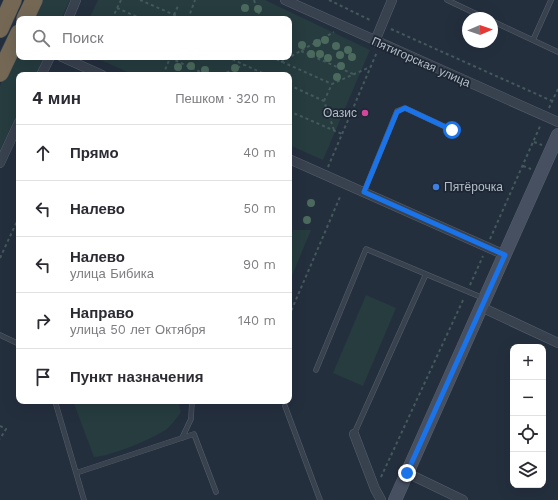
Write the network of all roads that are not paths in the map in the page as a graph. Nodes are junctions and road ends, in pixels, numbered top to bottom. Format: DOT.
graph roads {
  1 [pos="13,0"];
  2 [pos="34,0"];
  3 [pos="76,0"];
  4 [pos="285,0"];
  5 [pos="392,0"];
  6 [pos="446,0"];
  7 [pos="551,0"];
  8 [pos="472,12"];
  9 [pos="27,16"];
  10 [pos="69,16"];
  11 [pos="498,24"];
  12 [pos="0,29"];
  13 [pos="16,39"];
  14 [pos="533,40"];
  15 [pos="375,41"];
  16 [pos="558,52"];
  17 [pos="49,60"];
  18 [pos="69,60"];
  19 [pos="43,72"];
  20 [pos="95,72"];
  21 [pos="0,73"];
  22 [pos="558,122"];
  23 [pos="452,130"];
  24 [pos="16,134"];
  25 [pos="558,135"];
  26 [pos="292,160"];
  27 [pos="0,162"];
  28 [pos="364,192"];
  29 [pos="505,255"];
  30 [pos="426,274"];
  31 [pos="483,303"];
  32 [pos="0,335"];
  33 [pos="16,343"];
  34 [pos="558,343"];
  35 [pos="316,370"];
  36 [pos="56,404"];
  37 [pos="192,404"];
  38 [pos="285,406"];
  39 [pos="354,434"];
  40 [pos="182,438"];
  41 [pos="76,473"];
  42 [pos="407,473"];
  43 [pos="216,492"];
  44 [pos="84,500"];
  45 [pos="320,500"];
  46 [pos="381,500"];
  47 [pos="395,500"];
  48 [pos="463,500"];
  1 -- 12 [label="highway"];
  2 -- 9 [label="highway"];
  3 -- 10 [label="street"];
  4 -- 15 [label="street, Пятигорская улица"];
  5 -- 15 [label="street"];
  6 -- 8 [label="lane"];
  7 -- 14 [label="lane"];
  11 -- 14 [label="lane"];
  13 -- 21 [label="highway"];
  14 -- 16 [label="lane"];
  15 -- 22 [label="street, Пятигорская улица"];
  17 -- 19 [label="street"];
  18 -- 20 [label="street"];
  23 -- 28 [label="lane"];
  24 -- 27 [label="street"];
  25 -- 29 [label="main road"];
  26 -- 28 [label="street"];
  28 -- 29 [label="street"];
  29 -- 31 [label="main road"];
  30 -- 31 [label="lane"];
  30 -- 35 [label="lane"];
  30 -- 39 [label="lane"];
  31 -- 34 [label="street"];
  31 -- 42 [label="main road"];
  32 -- 33 [label="lane"];
  36 -- 41 [label="lane"];
  37 -- 40 [label="lane"];
  38 -- 45 [label="lane"];
  39 -- 46 [label="street"];
  40 -- 41 [label="lane"];
  40 -- 43 [label="lane"];
  41 -- 44 [label="lane"];
  42 -- 47 [label="main road"];
  42 -- 48 [label="street"];
}
